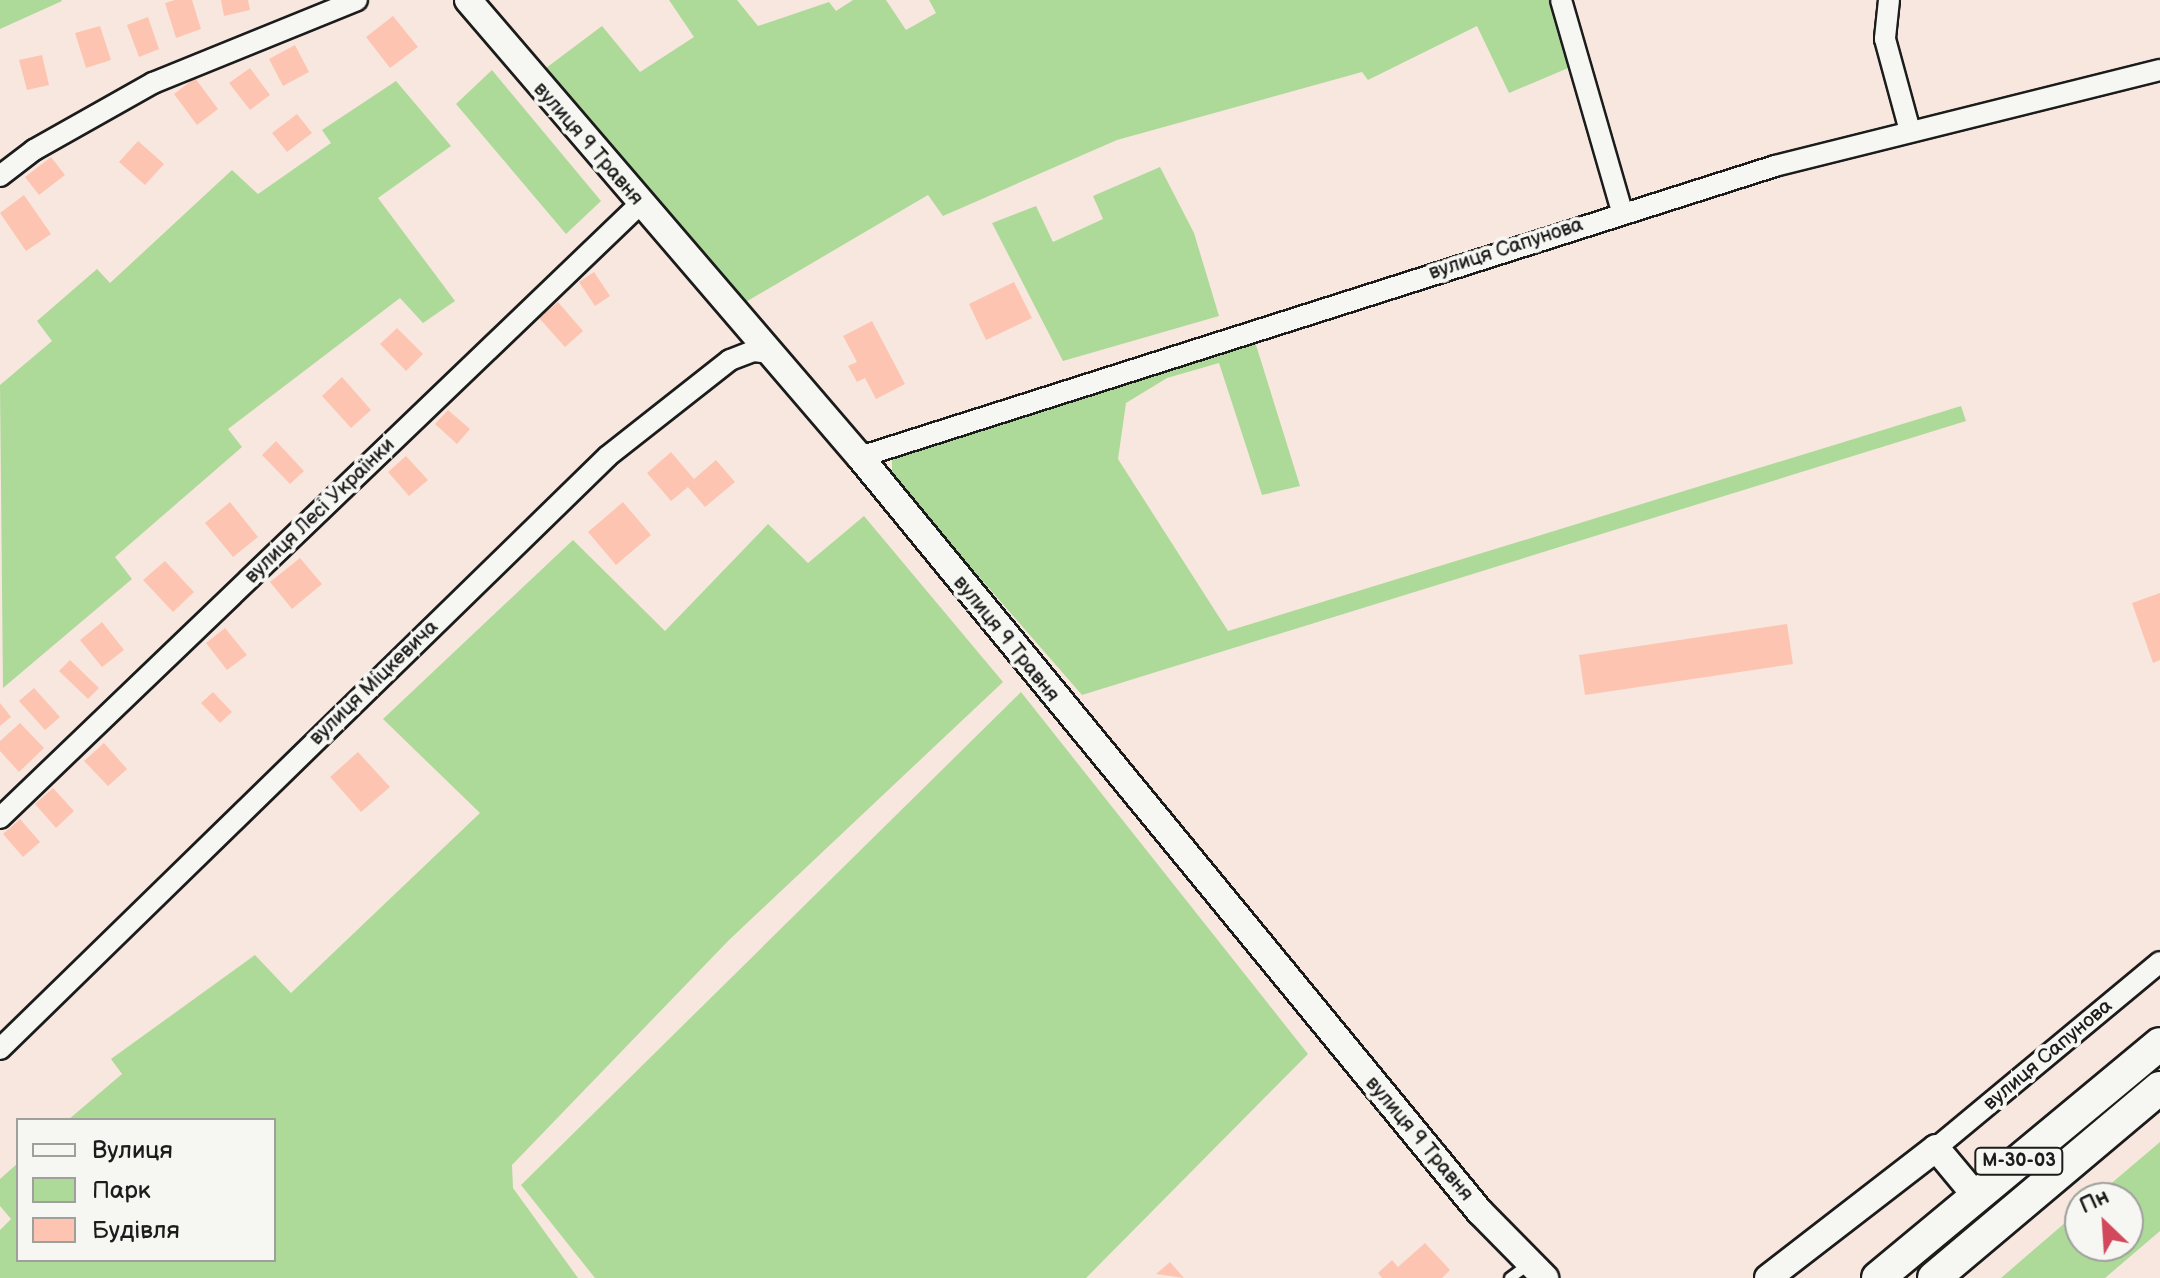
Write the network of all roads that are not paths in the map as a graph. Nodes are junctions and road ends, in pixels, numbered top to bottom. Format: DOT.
graph roads {
  1 [pos="357,0"];
  2 [pos="468,0"];
  3 [pos="1561,0"];
  4 [pos="1889,0"];
  5 [pos="2160,70"];
  6 [pos="1910,131"];
  7 [pos="0,176"];
  8 [pos="640,204"];
  9 [pos="1622,212"];
  10 [pos="770,353"];
  11 [pos="860,457"];
  12 [pos="0,818"];
  13 [pos="2160,962"];
  14 [pos="2160,1044"];
  15 [pos="0,1049"];
  16 [pos="2160,1088"];
  17 [pos="1936,1148"];
  18 [pos="1976,1196"];
  19 [pos="1527,1274"];
  20 [pos="1768,1278"];
  21 [pos="1878,1278"];
  22 [pos="1934,1278"];
  1 -- 7 [label="street"];
  2 -- 8 [label="street, вулиця 9 Травня"];
  3 -- 9 [label="street"];
  4 -- 6 [label="street"];
  5 -- 6 [label="street, вулиця Сапунова"];
  6 -- 9 [label="street, вулиця Сапунова"];
  8 -- 10 [label="street, вулиця 9 Травня"];
  8 -- 12 [label="street, вулиця Лесі Українки"];
  9 -- 11 [label="street, вулиця Сапунова"];
  10 -- 11 [label="street, вулиця 9 Травня"];
  10 -- 15 [label="street, вулиця Міцкевича"];
  11 -- 19 [label="street, вулиця 9 Травня"];
  13 -- 17 [label="street, вулиця Сапунова"];
  14 -- 18 [label="main road, М-30-03"];
  16 -- 22 [label="main road, М-30-03"];
  17 -- 18 [label="street"];
  17 -- 20 [label="street"];
  18 -- 21 [label="main road, М-30-03"];
}
